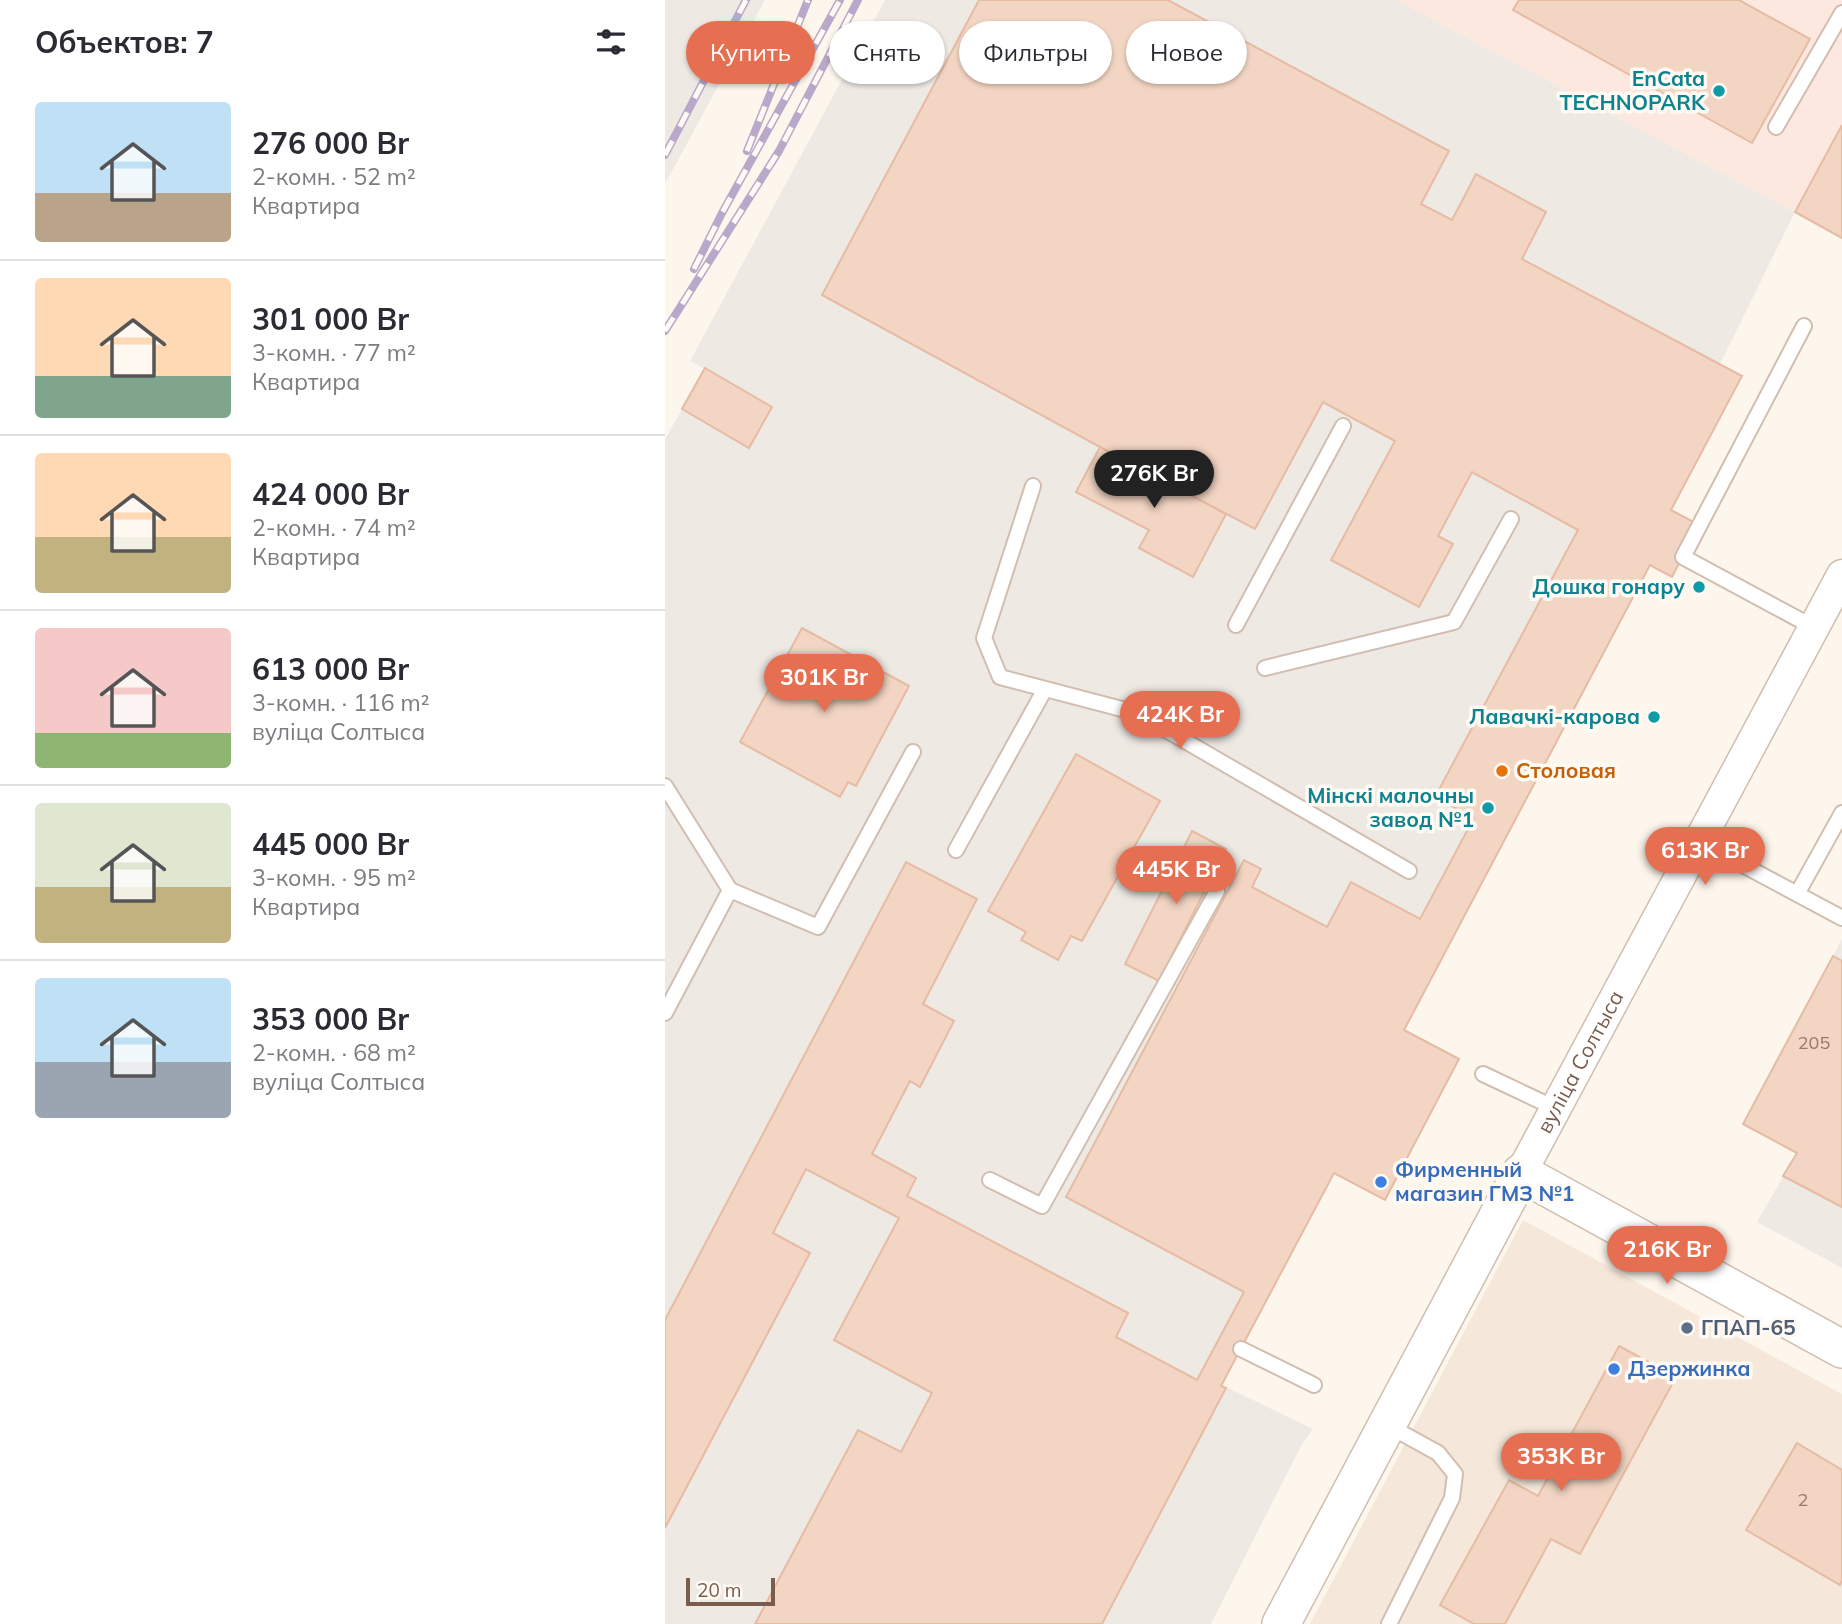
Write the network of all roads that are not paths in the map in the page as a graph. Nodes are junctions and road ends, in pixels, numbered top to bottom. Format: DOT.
graph roads {
  1 [pos="1842,12"];
  2 [pos="1776,127"];
  3 [pos="1804,326"];
  4 [pos="1343,426"];
  5 [pos="1033,486"];
  6 [pos="1511,519"];
  7 [pos="1842,575"];
  8 [pos="1235,625"];
  9 [pos="1813,627"];
  10 [pos="1265,668"];
  11 [pos="1045,689"];
  12 [pos="913,752"];
  13 [pos="665,786"];
  14 [pos="1842,813"];
  15 [pos="1700,842"];
  16 [pos="956,850"];
  17 [pos="1409,871"];
  18 [pos="730,890"];
  19 [pos="1217,891"];
  20 [pos="1797,894"];
  21 [pos="1842,918"];
  22 [pos="665,1013"];
  23 [pos="1483,1074"];
  24 [pos="1556,1110"];
  25 [pos="1521,1173"];
  26 [pos="990,1180"];
  27 [pos="1241,1349"];
  28 [pos="1842,1349"];
  29 [pos="1314,1385"];
  30 [pos="1387,1425"];
  31 [pos="1281,1624"];
  32 [pos="1389,1624"];
  1 -- 2 [label="lane"];
  3 -- 9 [label="lane"];
  4 -- 8 [label="lane"];
  5 -- 11 [label="lane"];
  6 -- 10 [label="lane"];
  7 -- 9 [label="street, вуліца Солтыса"];
  9 -- 15 [label="street, вуліца Солтыса"];
  11 -- 16 [label="lane"];
  11 -- 17 [label="lane"];
  12 -- 18 [label="lane"];
  13 -- 18 [label="lane"];
  14 -- 20 [label="lane"];
  15 -- 20 [label="lane"];
  15 -- 24 [label="street, вуліца Солтыса"];
  18 -- 22 [label="lane"];
  19 -- 26 [label="lane"];
  20 -- 21 [label="lane"];
  23 -- 24 [label="lane"];
  24 -- 25 [label="street, вуліца Солтыса"];
  25 -- 28 [label="street"];
  25 -- 30 [label="street, вуліца Солтыса"];
  27 -- 29 [label="lane"];
  30 -- 31 [label="street, вуліца Солтыса"];
  30 -- 32 [label="lane"];
}
